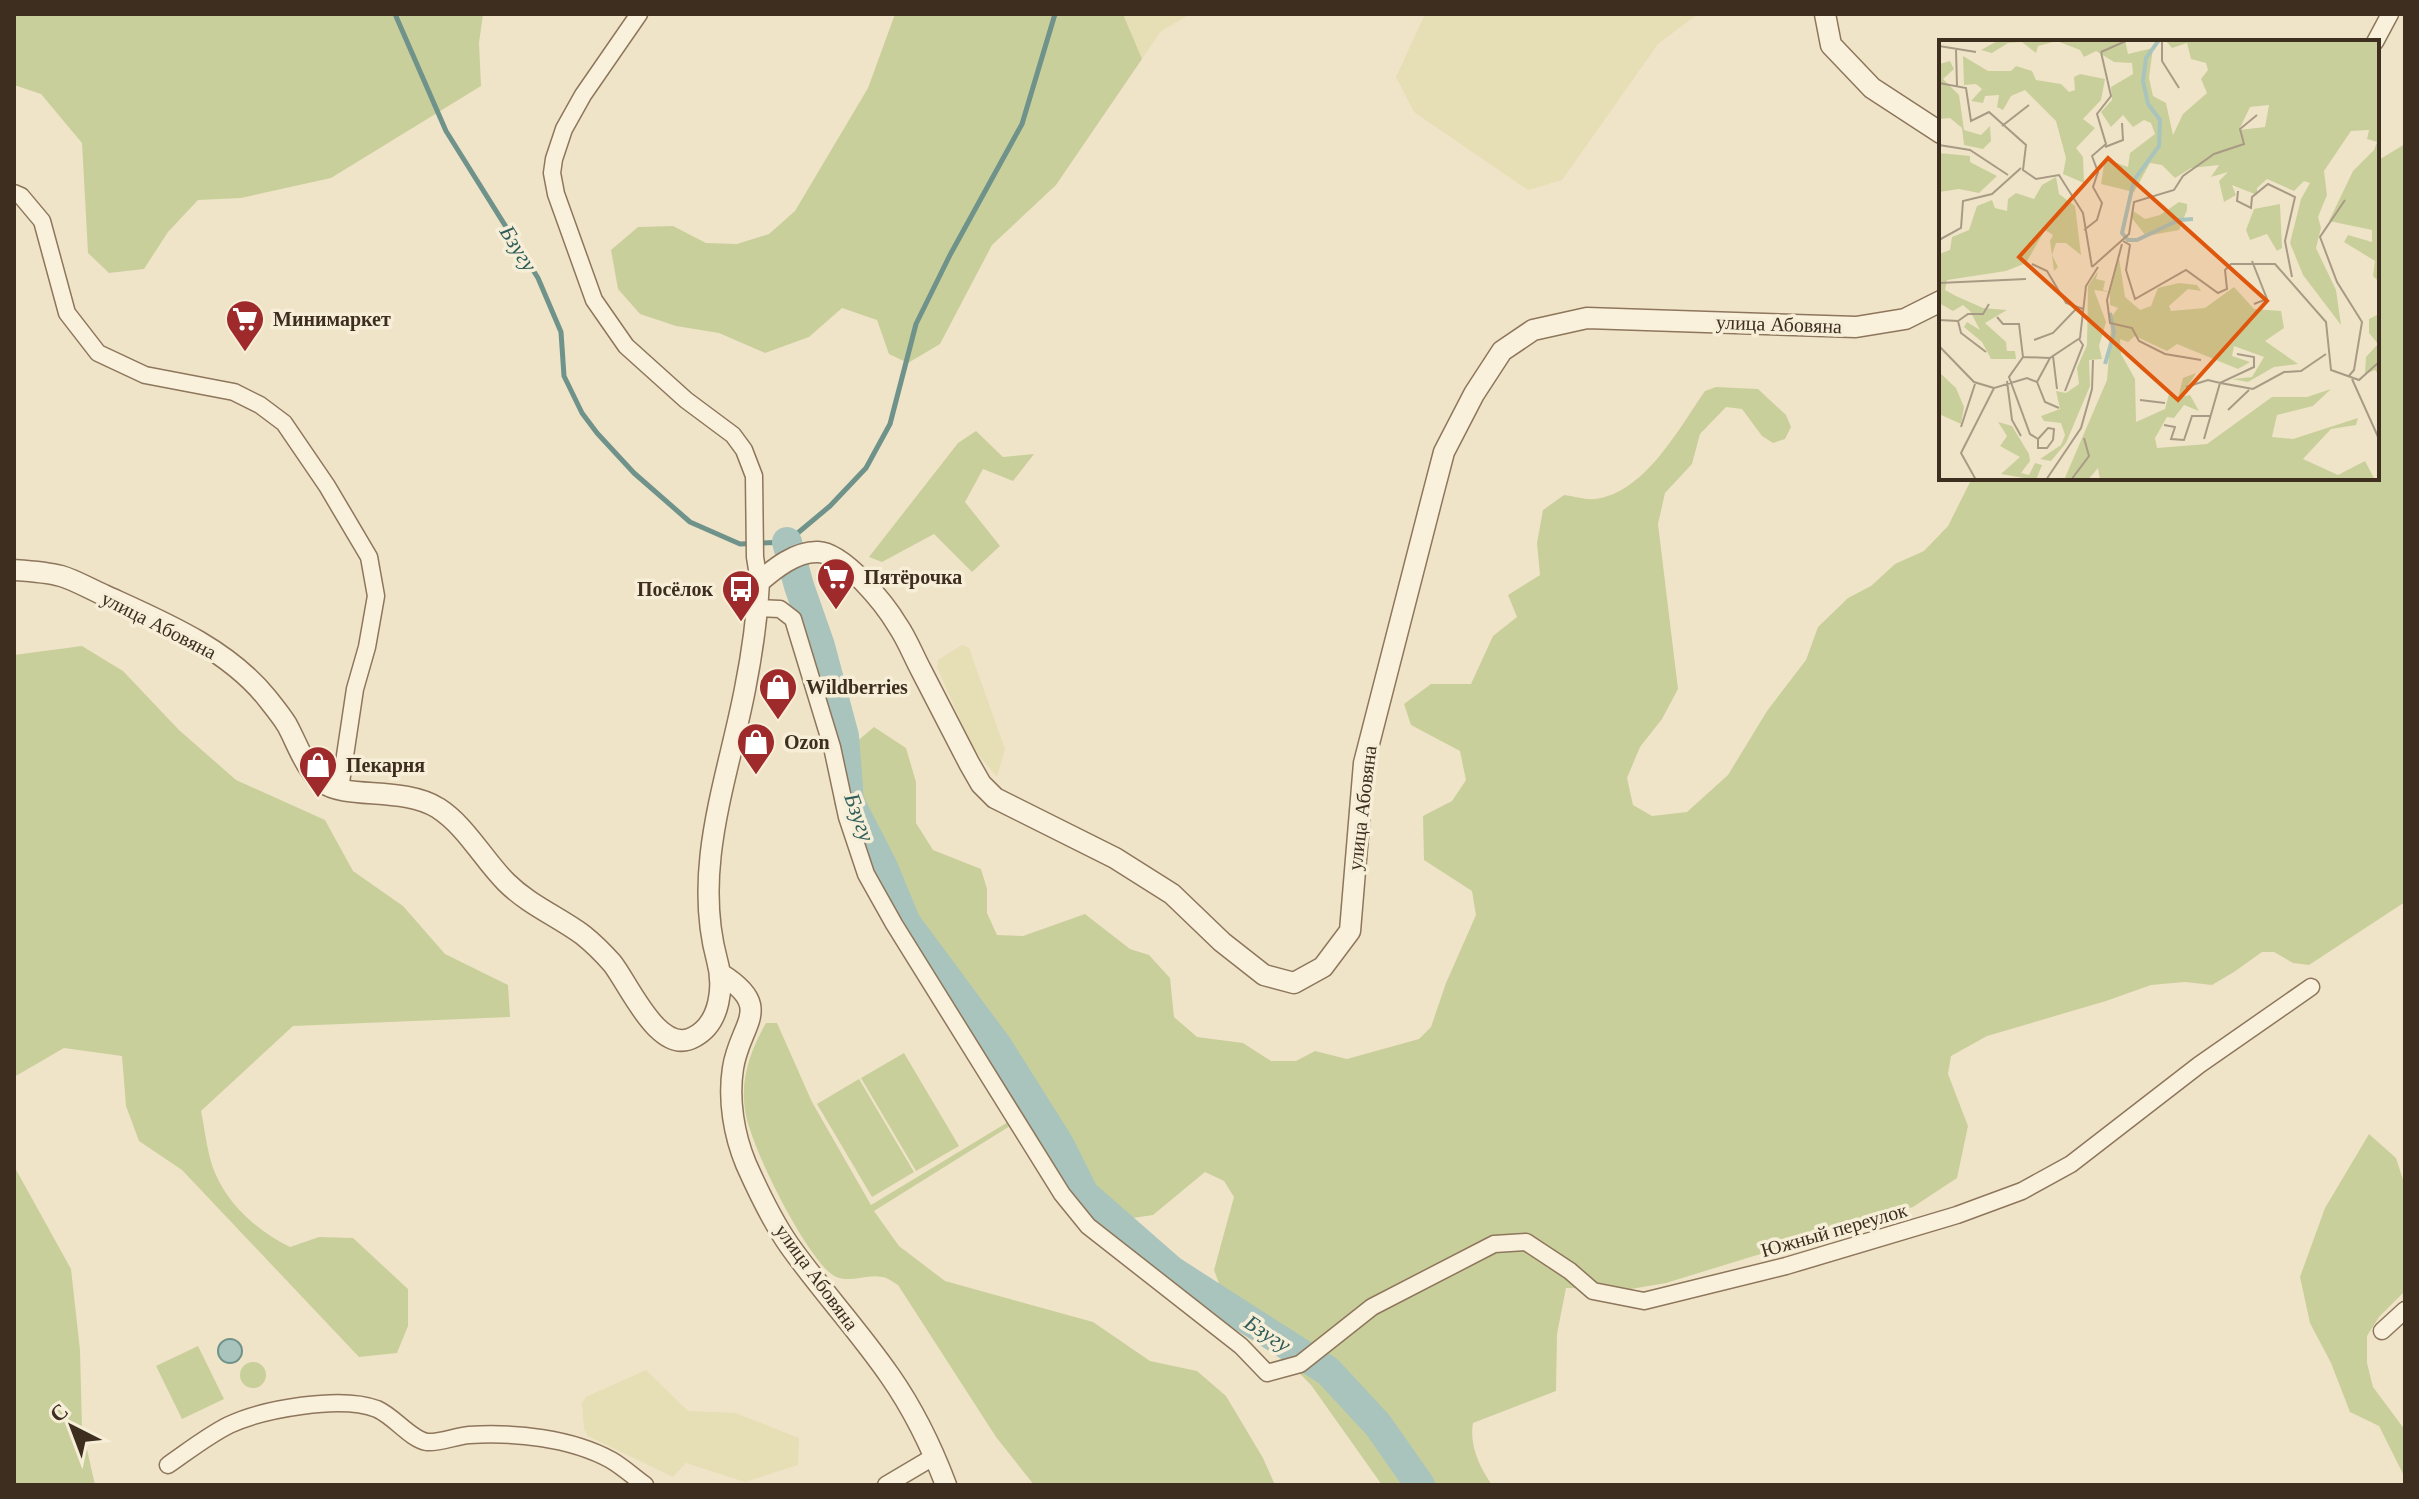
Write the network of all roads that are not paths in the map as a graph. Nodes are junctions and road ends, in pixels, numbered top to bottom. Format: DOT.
graph roads {
  1 [pos="639,14"];
  2 [pos="1825,14"];
  3 [pos="2390,14"];
  4 [pos="2376,40"];
  5 [pos="1939,132"];
  6 [pos="14,193"];
  7 [pos="1939,302"];
  8 [pos="14,570"];
  9 [pos="759,582"];
  10 [pos="758,608"];
  11 [pos="340,789"];
  12 [pos="721,974"];
  13 [pos="2311,987"];
  14 [pos="2405,1310"];
  15 [pos="2382,1331"];
  16 [pos="935,1456"];
  17 [pos="168,1465"];
  18 [pos="645,1485"];
  19 [pos="886,1485"];
  20 [pos="946,1485"];
  1 -- 9 [label="street, улица Абовяна"];
  2 -- 5 [label="street"];
  3 -- 4 [label="street"];
  6 -- 11 [label="street"];
  7 -- 9 [label="street, улица Абовяна"];
  8 -- 11 [label="street, улица Абовяна"];
  9 -- 10 [label="street, улица Абовяна"];
  10 -- 12 [label="street, улица Абовяна"];
  10 -- 13 [label="street, Южный переулок"];
  11 -- 12 [label="street, улица Абовяна"];
  12 -- 16 [label="street, улица Абовяна"];
  14 -- 15 [label="street"];
  16 -- 19 [label="street"];
  16 -- 20 [label="street, улица Абовяна"];
  17 -- 18 [label="street"];
}
